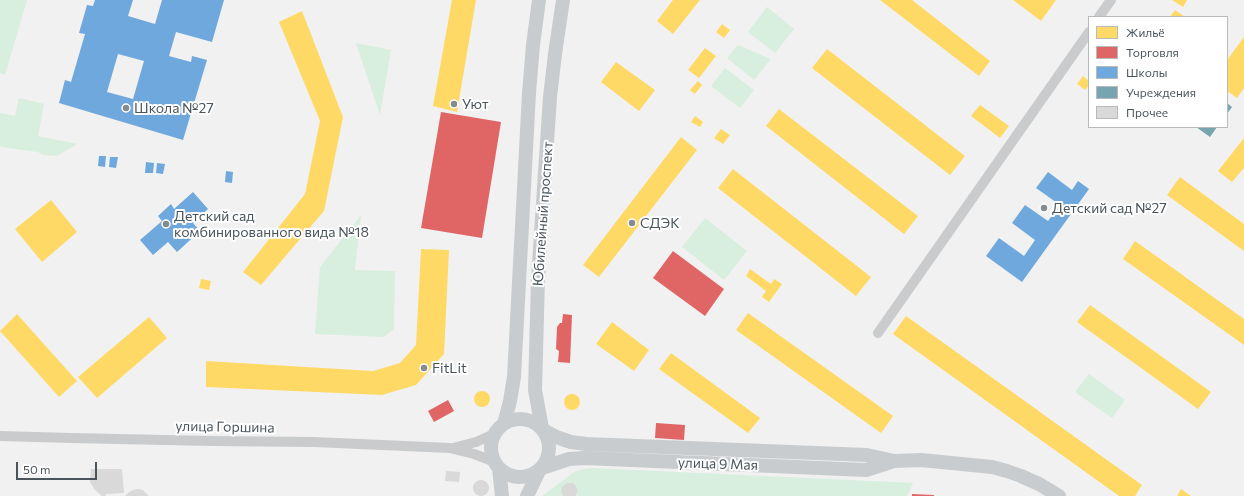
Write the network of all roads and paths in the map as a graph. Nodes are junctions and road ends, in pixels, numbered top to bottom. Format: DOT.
graph roads {
  1 [pos="540,0"];
  2 [pos="563,0"];
  3 [pos="1111,0"];
  4 [pos="1100,16"];
  5 [pos="1088,33"];
  6 [pos="878,332"];
  7 [pos="504,424"];
  8 [pos="542,429"];
  9 [pos="494,434"];
  10 [pos="0,436"];
  11 [pos="450,448"];
  12 [pos="894,461"];
  13 [pos="497,465"];
  14 [pos="540,469"];
  15 [pos="502,496"];
  16 [pos="527,496"];
  17 [pos="1059,496"];
  1 -- 7 [label="main road, Юбилейный проспект"];
  2 -- 8 [label="main road, Юбилейный проспект"];
  3 -- 4 [label="street"];
  5 -- 6 [label="street"];
  7 -- 8 [label="main road"];
  7 -- 9 [label="main road"];
  8 -- 12 [label="main road, улица 9 Мая"];
  8 -- 14 [label="main road, Юбилейный проспект"];
  9 -- 11 [label="street, улица Горшина"];
  9 -- 13 [label="main road"];
  10 -- 11 [label="street, улица Горшина"];
  11 -- 13 [label="street, улица Горшина"];
  12 -- 14 [label="main road, улица 9 Мая"];
  12 -- 17 [label="main road, улица 9 Мая"];
  13 -- 14 [label="main road"];
  13 -- 15 [label="main road"];
  14 -- 16 [label="main road, Юбилейный проспект"];
}
